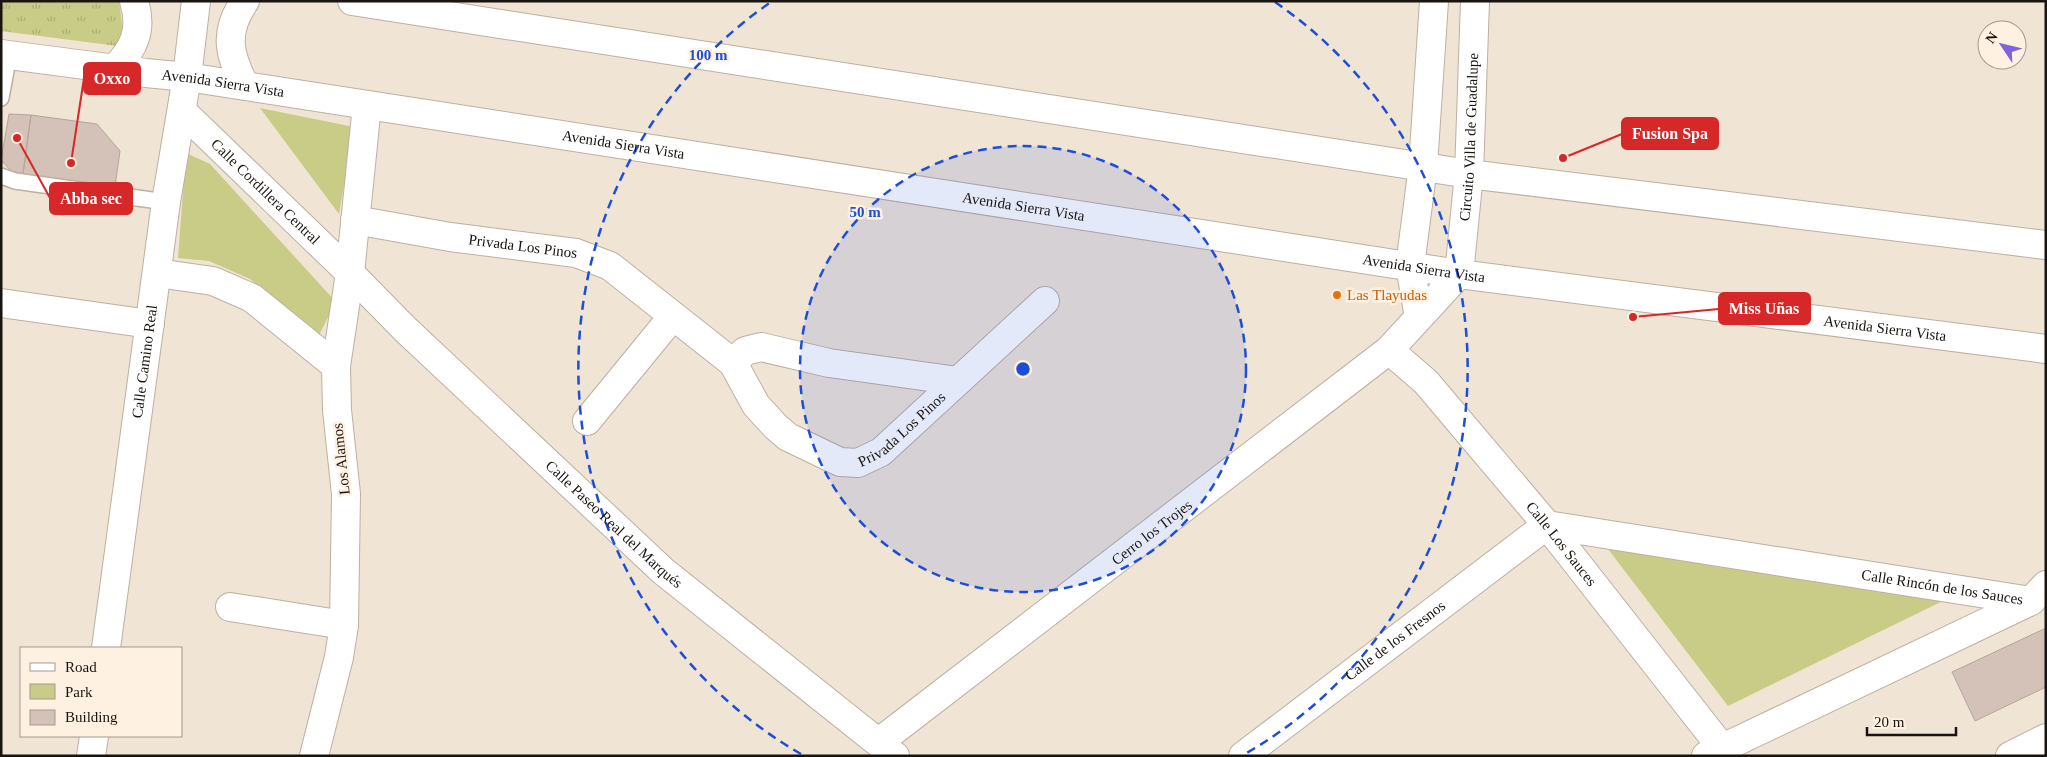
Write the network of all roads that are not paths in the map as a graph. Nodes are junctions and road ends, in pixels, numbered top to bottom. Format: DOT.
graph roads {
  1 [pos="134,1"];
  2 [pos="154,1"];
  3 [pos="196,1"];
  4 [pos="245,1"];
  5 [pos="352,1"];
  6 [pos="1434,1"];
  7 [pos="1475,1"];
  8 [pos="5,54"];
  9 [pos="114,69"];
  10 [pos="146,73"];
  11 [pos="187,76"];
  12 [pos="245,86"];
  13 [pos="1,98"];
  14 [pos="367,105"];
  15 [pos="182,111"];
  16 [pos="1422,166"];
  17 [pos="1469,174"];
  18 [pos="1,176"];
  19 [pos="166,202"];
  20 [pos="355,220"];
  21 [pos="2046,245"];
  22 [pos="1410,266"];
  23 [pos="157,273"];
  24 [pos="350,273"];
  25 [pos="1459,274"];
  26 [pos="1045,301"];
  27 [pos="1,303"];
  28 [pos="673,316"];
  29 [pos="1419,317"];
  30 [pos="150,324"];
  31 [pos="2046,349"];
  32 [pos="1389,350"];
  33 [pos="733,363"];
  34 [pos="336,366"];
  35 [pos="958,381"];
  36 [pos="587,421"];
  37 [pos="1547,525"];
  38 [pos="2038,593"];
  39 [pos="230,607"];
  40 [pos="344,625"];
  41 [pos="106,647"];
  42 [pos="94,737"];
  43 [pos="2046,738"];
  44 [pos="887,749"];
  45 [pos="1714,752"];
  46 [pos="91,756"];
  47 [pos="314,756"];
  48 [pos="1243,756"];
  49 [pos="2010,756"];
  1 -- 9 [label="street"];
  2 -- 10 [label="street"];
  3 -- 11 [label="street"];
  4 -- 12 [label="street"];
  5 -- 16 [label="street"];
  6 -- 16 [label="street"];
  7 -- 17 [label="street, Circuito Villa de Guadalupe"];
  8 -- 9 [label="street, Avenida Sierra Vista"];
  8 -- 13 [label="lane"];
  9 -- 10 [label="street, Avenida Sierra Vista"];
  10 -- 11 [label="street, Avenida Sierra Vista"];
  11 -- 12 [label="street, Avenida Sierra Vista"];
  11 -- 15 [label="street, Calle Camino Real"];
  12 -- 14 [label="street, Avenida Sierra Vista"];
  14 -- 20 [label="street, Los Alamos"];
  14 -- 22 [label="street, Avenida Sierra Vista"];
  15 -- 19 [label="street, Calle Camino Real"];
  15 -- 24 [label="street, Calle Cordillera Central"];
  16 -- 17 [label="street"];
  16 -- 22 [label="street"];
  17 -- 21 [label="street"];
  17 -- 25 [label="street, Circuito Villa de Guadalupe"];
  18 -- 19 [label="lane"];
  19 -- 23 [label="street, Calle Camino Real"];
  20 -- 24 [label="street, Los Alamos"];
  20 -- 28 [label="street, Privada Los Pinos"];
  22 -- 25 [label="street, Avenida Sierra Vista"];
  22 -- 29 [label="street"];
  23 -- 30 [label="street, Calle Camino Real"];
  23 -- 34 [label="street"];
  24 -- 34 [label="street, Los Alamos"];
  24 -- 44 [label="street, Calle Paseo Real del Marqués"];
  25 -- 29 [label="street, Cerro los Trojes"];
  25 -- 31 [label="street, Avenida Sierra Vista"];
  26 -- 35 [label="street, Privada Los Pinos"];
  27 -- 30 [label="street"];
  28 -- 33 [label="street, Privada Los Pinos"];
  28 -- 36 [label="street"];
  29 -- 32 [label="street, Cerro los Trojes"];
  30 -- 41 [label="street, Calle Camino Real"];
  32 -- 37 [label="street, Calle Los Sauces"];
  32 -- 44 [label="street, Cerro los Trojes"];
  33 -- 35 [label="street, Privada Los Pinos"];
  33 -- 35 [label="street, Privada Los Pinos"];
  34 -- 40 [label="street, Los Alamos"];
  37 -- 38 [label="street, Calle Rincón de los Sauces"];
  37 -- 45 [label="street, Calle Los Sauces"];
  37 -- 48 [label="street, Calle de los Fresnos"];
  38 -- 45 [label="street, Calle Rincón de los Sauces"];
  39 -- 40 [label="street"];
  40 -- 47 [label="street, Los Alamos"];
  42 -- 46 [label="street"];
  43 -- 49 [label="street"];
}
